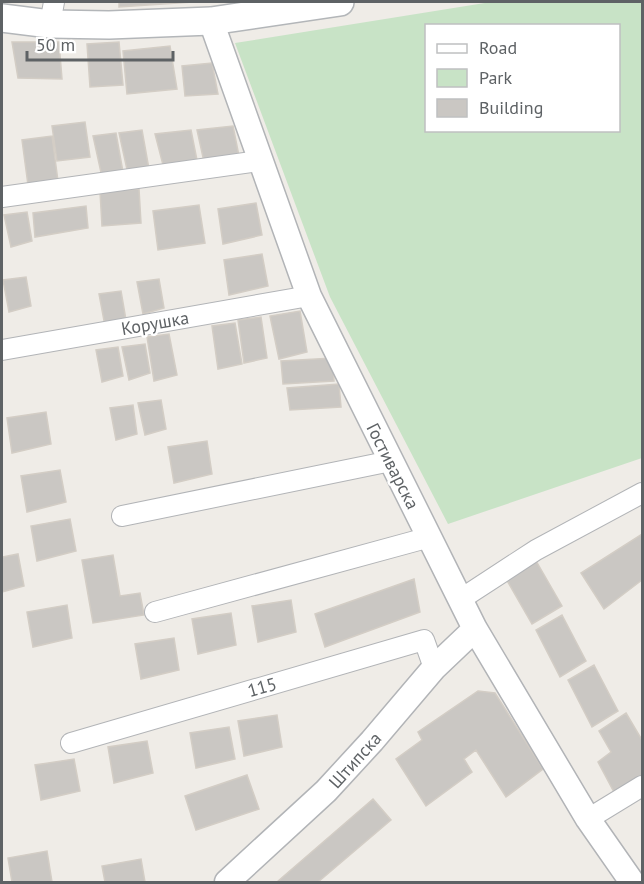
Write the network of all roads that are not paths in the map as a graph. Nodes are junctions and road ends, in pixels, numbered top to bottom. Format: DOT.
graph roads {
  1 [pos="340,2"];
  2 [pos="52,13"];
  3 [pos="2,18"];
  4 [pos="211,21"];
  5 [pos="259,160"];
  6 [pos="2,197"];
  7 [pos="309,296"];
  8 [pos="2,350"];
  9 [pos="391,461"];
  10 [pos="642,493"];
  11 [pos="122,516"];
  12 [pos="430,537"];
  13 [pos="461,599"];
  14 [pos="154,612"];
  15 [pos="475,629"];
  16 [pos="434,668"];
  17 [pos="71,743"];
  18 [pos="642,786"];
  19 [pos="588,819"];
  20 [pos="227,882"];
  21 [pos="632,882"];
  1 -- 4 [label="main road"];
  2 -- 3 [label="main road"];
  2 -- 4 [label="main road"];
  4 -- 5 [label="street, Гостиварска"];
  5 -- 6 [label="street"];
  5 -- 7 [label="street, Гостиварска"];
  7 -- 8 [label="street, Корушка"];
  7 -- 9 [label="street, Гостиварска"];
  9 -- 11 [label="street"];
  9 -- 12 [label="street, Гостиварска"];
  10 -- 13 [label="street"];
  12 -- 13 [label="street, Гостиварска"];
  12 -- 14 [label="street"];
  13 -- 15 [label="street, Гостиварска"];
  15 -- 16 [label="street, Штипска"];
  15 -- 19 [label="street, Гостиварска"];
  16 -- 17 [label="street, 115"];
  16 -- 20 [label="street, Штипска"];
  18 -- 19 [label="street"];
  19 -- 21 [label="street, Гостиварска"];
}
